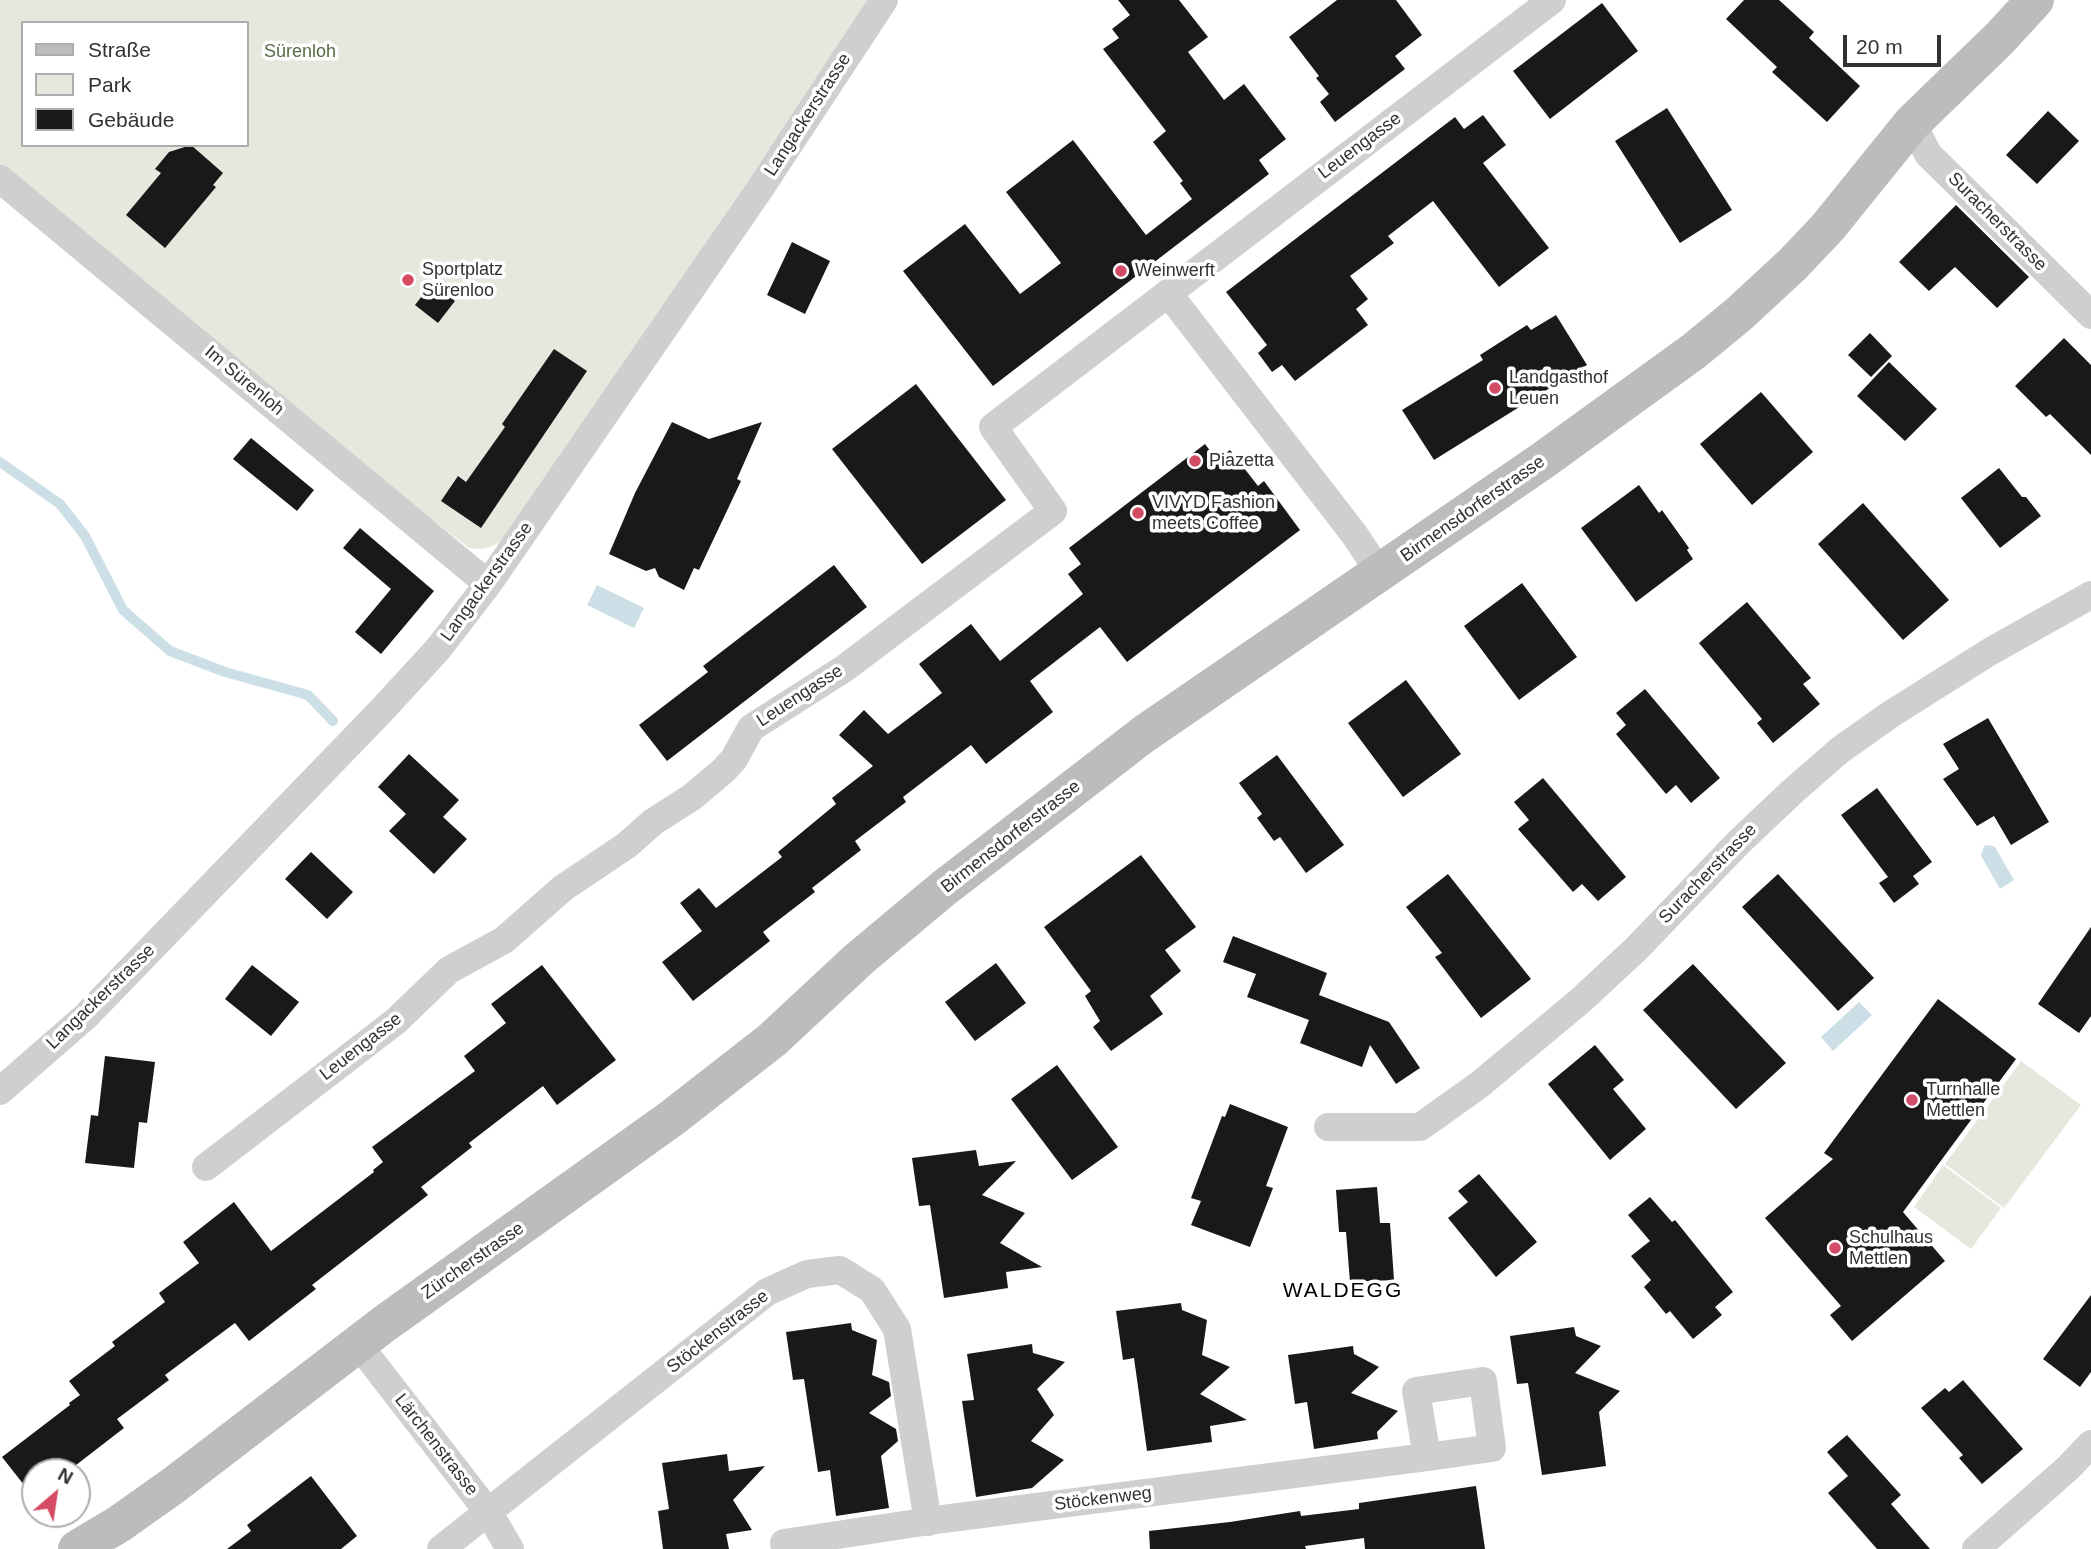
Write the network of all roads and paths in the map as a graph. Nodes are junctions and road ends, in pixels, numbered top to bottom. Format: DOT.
graph roads {
  1 [pos="884,0"];
  2 [pos="1552,0"];
  3 [pos="2035,0"];
  4 [pos="1912,123"];
  5 [pos="0,179"];
  6 [pos="1168,293"];
  7 [pos="2091,315"];
  8 [pos="1380,573"];
  9 [pos="488,583"];
  10 [pos="2091,595"];
  11 [pos="859,959"];
  12 [pos="0,1091"];
  13 [pos="1328,1126"];
  14 [pos="206,1167"];
  15 [pos="358,1344"];
  16 [pos="2091,1444"];
  17 [pos="1427,1457"];
  18 [pos="489,1513"];
  19 [pos="928,1521"];
  20 [pos="77,1549"];
  21 [pos="442,1549"];
  22 [pos="510,1549"];
  23 [pos="785,1549"];
  24 [pos="1976,1549"];
  1 -- 9 [label="street, Langackerstrasse"];
  2 -- 6 [label="street, Leuengasse"];
  3 -- 4 [label="main road, Birmensdorferstrasse"];
  4 -- 7 [label="street, Suracherstrasse"];
  4 -- 8 [label="main road, Birmensdorferstrasse"];
  5 -- 9 [label="street, Im Sürenloh"];
  6 -- 8 [label="street"];
  6 -- 14 [label="street, Leuengasse"];
  8 -- 11 [label="main road, Birmensdorferstrasse"];
  9 -- 12 [label="street, Langackerstrasse"];
  10 -- 13 [label="street, Suracherstrasse"];
  11 -- 15 [label="main road, Zürcherstrasse"];
  15 -- 18 [label="street, Lärchenstrasse"];
  15 -- 20 [label="main road, Zürcherstrasse"];
  16 -- 24 [label="street"];
  17 -- 19 [label="street, Stöckenweg"];
  18 -- 19 [label="street, Stöckenstrasse"];
  18 -- 21 [label="street, Stöckenstrasse"];
  18 -- 22 [label="street, Lärchenstrasse"];
  19 -- 23 [label="street, Stöckenweg"];
}
